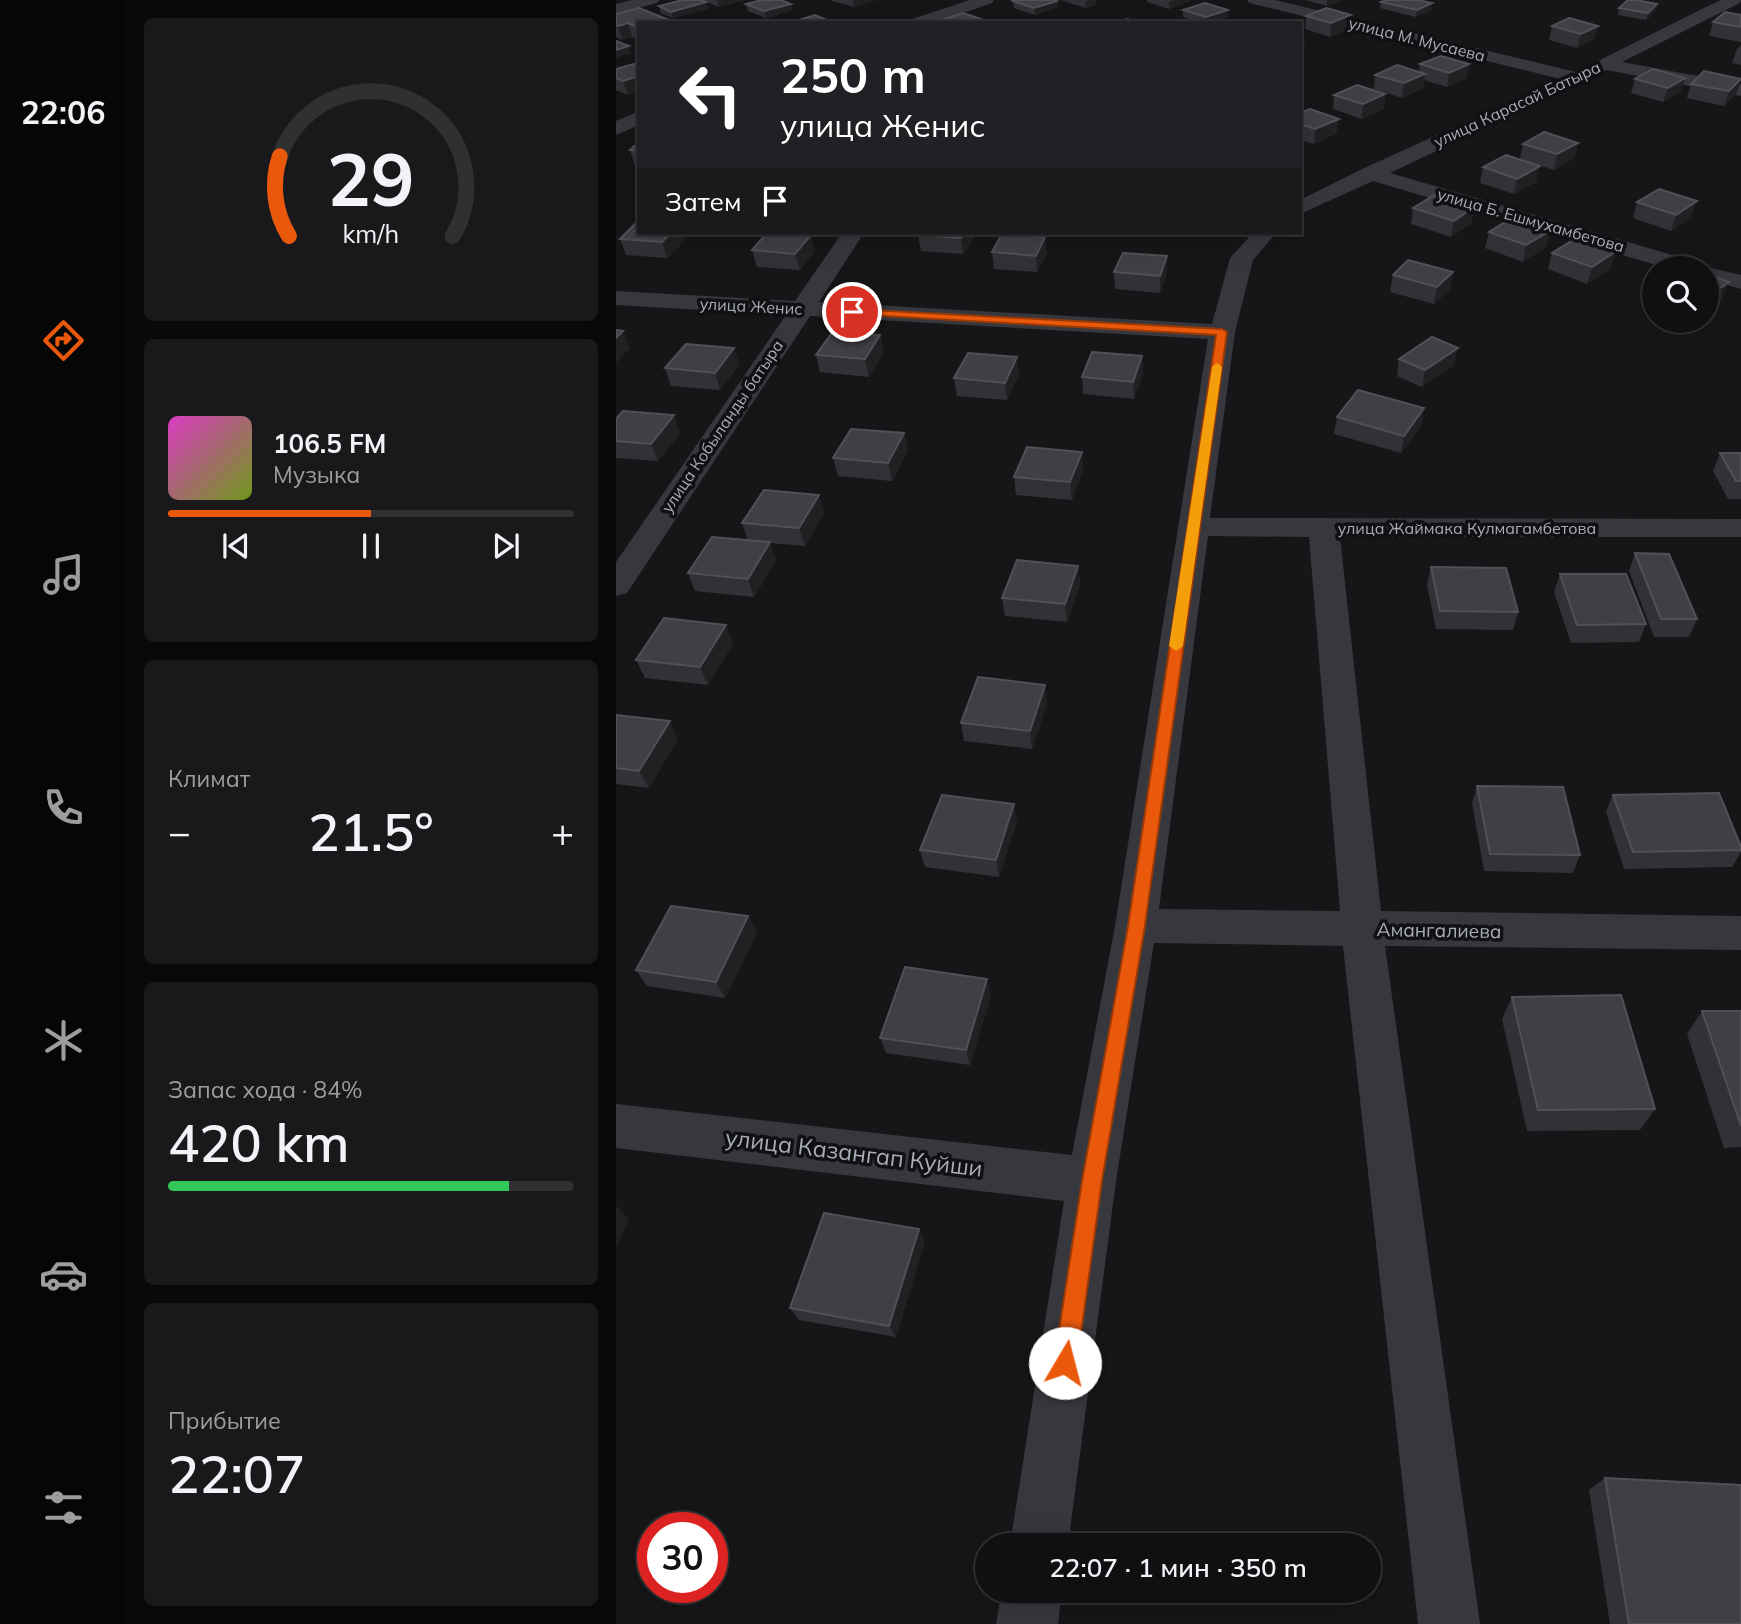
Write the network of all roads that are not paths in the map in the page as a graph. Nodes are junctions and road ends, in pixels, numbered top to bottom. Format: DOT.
graph roads {
  1 [pos="651,0"];
  2 [pos="986,0"];
  3 [pos="1255,0"];
  4 [pos="1734,0"];
  5 [pos="616,9"];
  6 [pos="1305,12"];
  7 [pos="1698,15"];
  8 [pos="924,21"];
  9 [pos="1280,21"];
  10 [pos="1730,21"];
  11 [pos="1602,64"];
  12 [pos="1578,78"];
  13 [pos="1741,90"];
  14 [pos="637,118"];
  15 [pos="616,129"];
  16 [pos="1369,173"];
  17 [pos="1302,207"];
  18 [pos="852,235"];
  19 [pos="1263,235"];
  20 [pos="1651,256"];
  21 [pos="1719,276"];
  22 [pos="1741,282"];
  23 [pos="616,298"];
  24 [pos="800,309"];
  25 [pos="1222,332"];
  26 [pos="1193,527"];
  27 [pos="1324,527"];
  28 [pos="1741,528"];
  29 [pos="616,586"];
  30 [pos="1136,926"];
  31 [pos="1362,930"];
  32 [pos="1741,933"];
  33 [pos="616,1126"];
  34 [pos="1092,1181"];
  35 [pos="1041,1533"];
  36 [pos="1030,1603"];
  37 [pos="1027,1624"];
  38 [pos="1449,1624"];
  1 -- 5 [label="street"];
  2 -- 8 [label="street"];
  3 -- 6 [label="street, улица М. Мусаева"];
  4 -- 7 [label="street, улица Карасай Батыра"];
  6 -- 9 [label="street"];
  6 -- 12 [label="street, улица М. Мусаева"];
  7 -- 10 [label="street"];
  7 -- 11 [label="street, улица Карасай Батыра"];
  11 -- 12 [label="street, улица Карасай Батыра"];
  11 -- 13 [label="street"];
  12 -- 16 [label="street, улица Карасай Батыра"];
  14 -- 15 [label="street"];
  16 -- 17 [label="street, улица Карасай Батыра"];
  16 -- 20 [label="street, улица Б. Ешмухамбетова"];
  18 -- 24 [label="street, улица Кобыланды батыра"];
  19 -- 25 [label="street"];
  21 -- 22 [label="street"];
  23 -- 24 [label="street, улица Женис"];
  24 -- 25 [label="street, улица Женис"];
  24 -- 29 [label="street, улица Кобыланды батыра"];
  25 -- 26 [label="street"];
  26 -- 27 [label="street, улица Жаймака Кулмагамбетова"];
  26 -- 30 [label="street"];
  27 -- 28 [label="street, улица Жаймака Кулмагамбетова"];
  27 -- 31 [label="street"];
  30 -- 31 [label="street, Амангалиева"];
  30 -- 34 [label="street"];
  31 -- 32 [label="street, Амангалиева"];
  31 -- 38 [label="street"];
  33 -- 34 [label="street, улица Казангап Куйши"];
  34 -- 35 [label="street"];
  36 -- 37 [label="street"];
}
